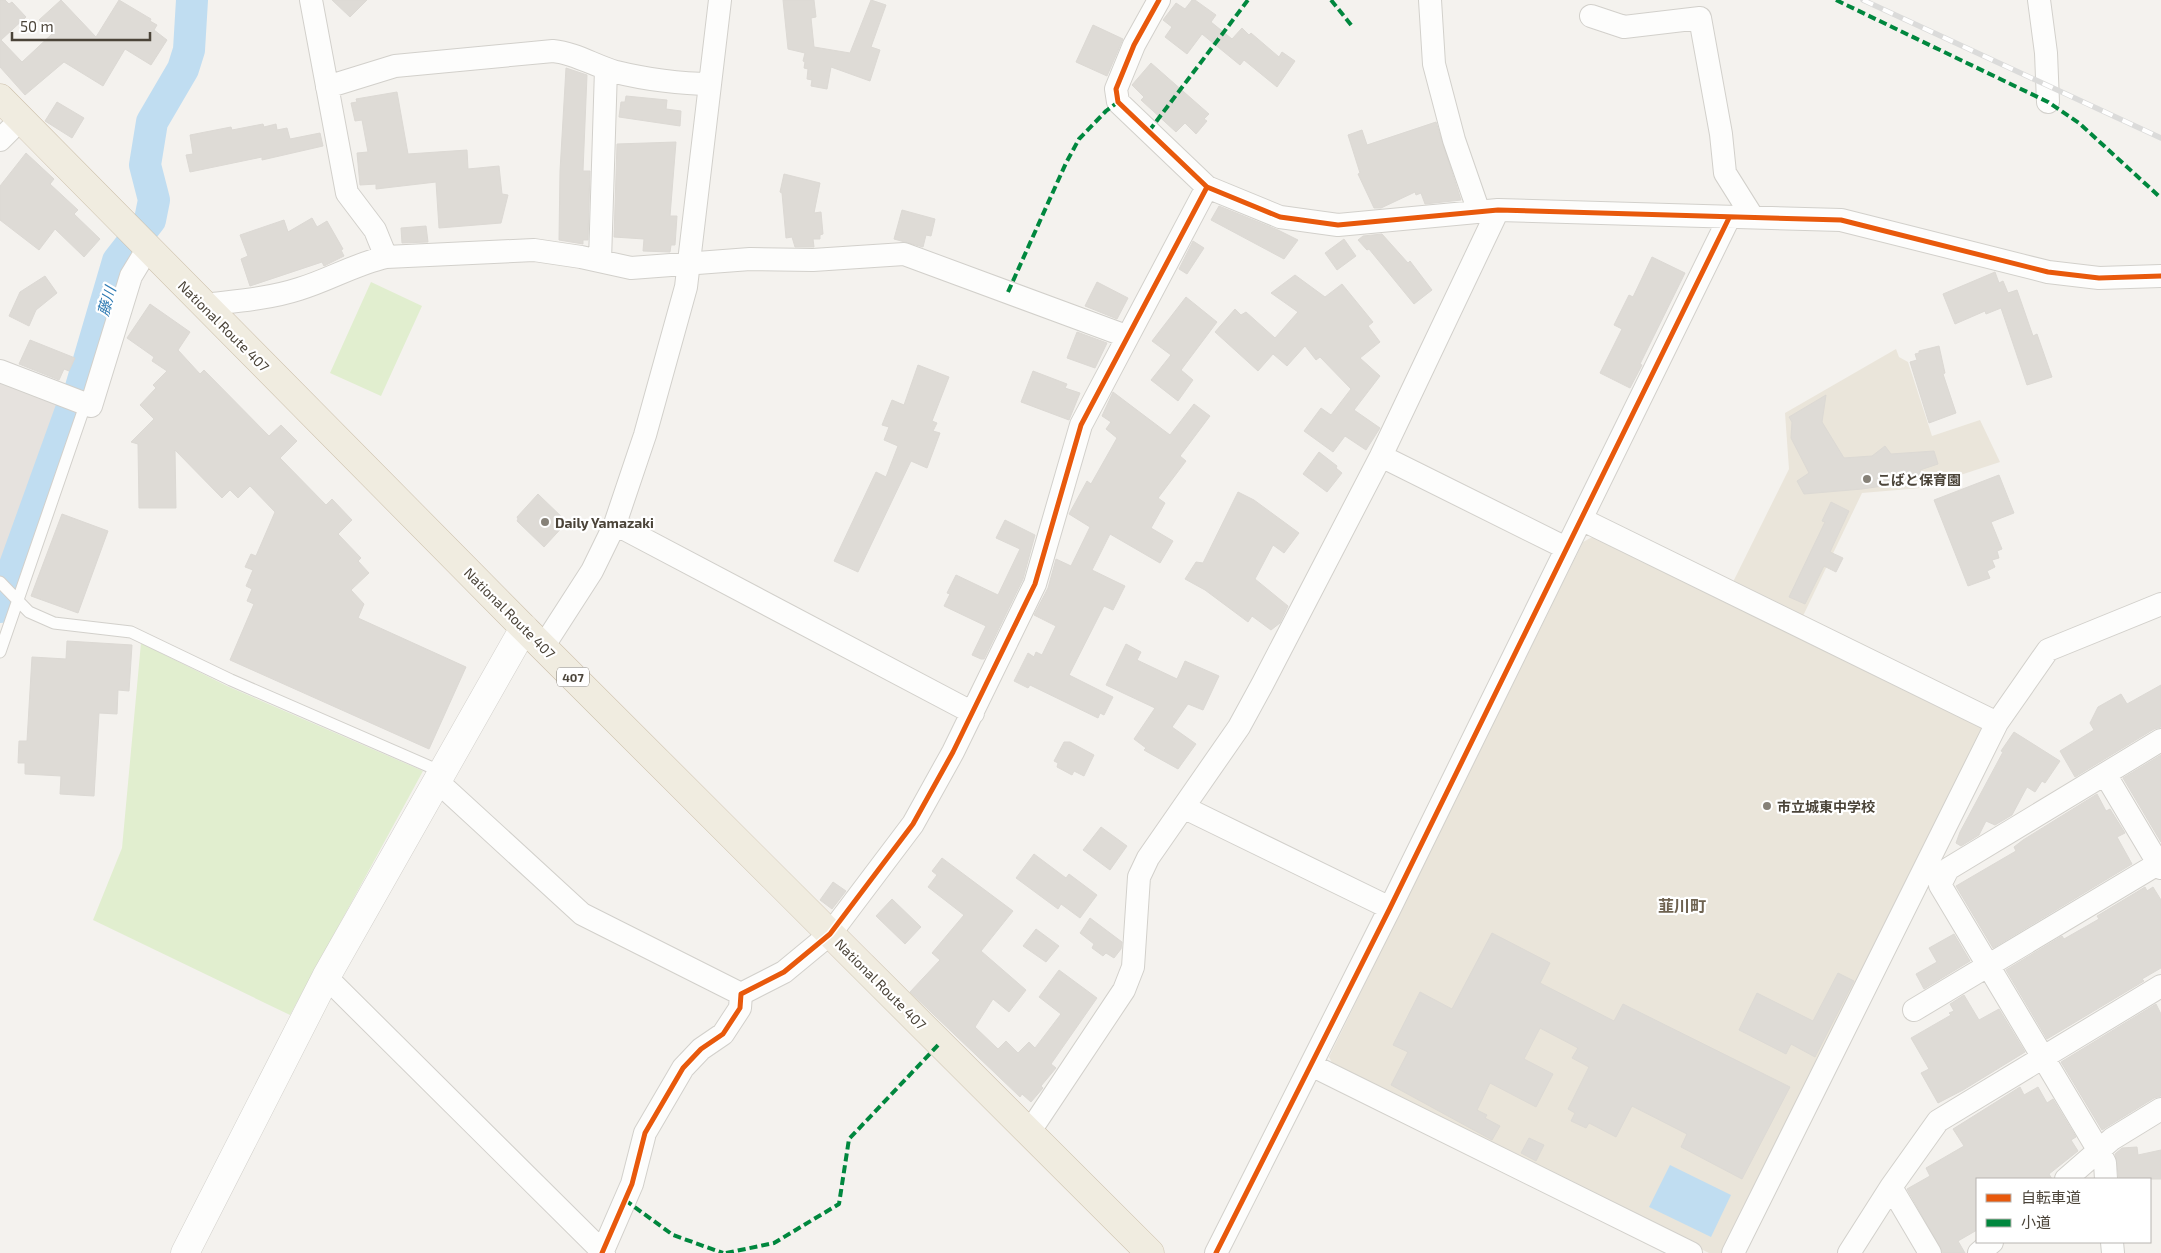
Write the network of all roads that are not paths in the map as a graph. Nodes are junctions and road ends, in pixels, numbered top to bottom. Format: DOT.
graph roads {
  1 [pos="311,0"];
  2 [pos="720,0"];
  3 [pos="1159,0"];
  4 [pos="1430,0"];
  5 [pos="2039,0"];
  6 [pos="1590,16"];
  7 [pos="606,69"];
  8 [pos="710,84"];
  9 [pos="327,88"];
  10 [pos="0,98"];
  11 [pos="2048,102"];
  12 [pos="22,119"];
  13 [pos="0,140"];
  14 [pos="1207,187"];
  15 [pos="1488,211"];
  16 [pos="1752,216"];
  17 [pos="1729,218"];
  18 [pos="148,248"];
  19 [pos="386,257"];
  20 [pos="600,261"];
  21 [pos="688,262"];
  22 [pos="2161,276"];
  23 [pos="204,305"];
  24 [pos="1126,336"];
  25 [pos="0,371"];
  26 [pos="76,404"];
  27 [pos="1381,456"];
  28 [pos="1581,519"];
  29 [pos="615,524"];
  30 [pos="1566,548"];
  31 [pos="0,582"];
  32 [pos="18,603"];
  33 [pos="2161,604"];
  34 [pos="524,628"];
  35 [pos="543,647"];
  36 [pos="0,652"];
  37 [pos="973,713"];
  38 [pos="1997,723"];
  39 [pos="2161,740"];
  40 [pos="2105,774"];
  41 [pos="440,776"];
  42 [pos="1185,808"];
  43 [pos="2160,864"];
  44 [pos="1390,908"];
  45 [pos="830,934"];
  46 [pos="1988,966"];
  47 [pos="326,977"];
  48 [pos="2161,986"];
  49 [pos="741,994"];
  50 [pos="1914,1010"];
  51 [pos="2043,1057"];
  52 [pos="1311,1066"];
  53 [pos="2161,1110"];
  54 [pos="1030,1131"];
  55 [pos="2099,1151"];
  56 [pos="2067,1178"];
  57 [pos="2106,1178"];
  58 [pos="1891,1188"];
  59 [pos="1991,1243"];
  60 [pos="1137,1248"];
  61 [pos="184,1253"];
  62 [pos="603,1253"];
  63 [pos="1216,1253"];
  64 [pos="1692,1253"];
  65 [pos="1733,1253"];
  66 [pos="1849,1253"];
  67 [pos="1930,1253"];
  68 [pos="1979,1253"];
  1 -- 9 [label="street"];
  2 -- 8 [label="street"];
  3 -- 14 [label="street"];
  4 -- 15 [label="street"];
  5 -- 11 [label="street"];
  6 -- 16 [label="street"];
  7 -- 8 [label="street"];
  7 -- 9 [label="street"];
  7 -- 20 [label="street"];
  8 -- 21 [label="street"];
  9 -- 19 [label="street"];
  10 -- 12 [label="highway, National Route 407 / 407"];
  12 -- 13 [label="street"];
  12 -- 18 [label="highway, National Route 407 / 407"];
  14 -- 15 [label="street"];
  14 -- 24 [label="street"];
  15 -- 17 [label="street"];
  15 -- 27 [label="street"];
  16 -- 17 [label="street"];
  16 -- 22 [label="street"];
  17 -- 28 [label="street"];
  18 -- 23 [label="highway, National Route 407 / 407"];
  18 -- 26 [label="street"];
  19 -- 20 [label="street"];
  19 -- 23 [label="street"];
  20 -- 21 [label="street"];
  21 -- 24 [label="street"];
  21 -- 29 [label="street"];
  23 -- 34 [label="highway, National Route 407 / 407"];
  24 -- 37 [label="street"];
  25 -- 26 [label="street"];
  26 -- 32 [label="lane"];
  27 -- 30 [label="street"];
  27 -- 42 [label="street"];
  28 -- 30 [label="street"];
  28 -- 38 [label="street"];
  29 -- 35 [label="street"];
  29 -- 37 [label="street"];
  30 -- 44 [label="street"];
  31 -- 32 [label="lane"];
  32 -- 36 [label="lane"];
  32 -- 41 [label="lane"];
  33 -- 38 [label="street"];
  34 -- 35 [label="highway, National Route 407 / 407"];
  34 -- 41 [label="street"];
  35 -- 45 [label="highway, National Route 407 / 407"];
  37 -- 45 [label="street"];
  38 -- 65 [label="street"];
  39 -- 40 [label="street"];
  40 -- 43 [label="street"];
  40 -- 46 [label="street"];
  41 -- 47 [label="street"];
  41 -- 49 [label="street"];
  42 -- 44 [label="street"];
  42 -- 54 [label="street"];
  43 -- 46 [label="street"];
  44 -- 52 [label="street"];
  45 -- 49 [label="street"];
  45 -- 54 [label="highway, National Route 407 / 407"];
  46 -- 50 [label="street"];
  46 -- 51 [label="street"];
  47 -- 61 [label="street"];
  47 -- 62 [label="street"];
  48 -- 51 [label="street"];
  49 -- 62 [label="street"];
  51 -- 55 [label="street"];
  51 -- 58 [label="street"];
  52 -- 63 [label="street"];
  52 -- 64 [label="street"];
  53 -- 55 [label="street"];
  54 -- 60 [label="highway, National Route 407 / 407"];
  55 -- 56 [label="street"];
  55 -- 57 [label="street"];
  58 -- 66 [label="street"];
  58 -- 67 [label="street"];
  59 -- 68 [label="street"];
}
